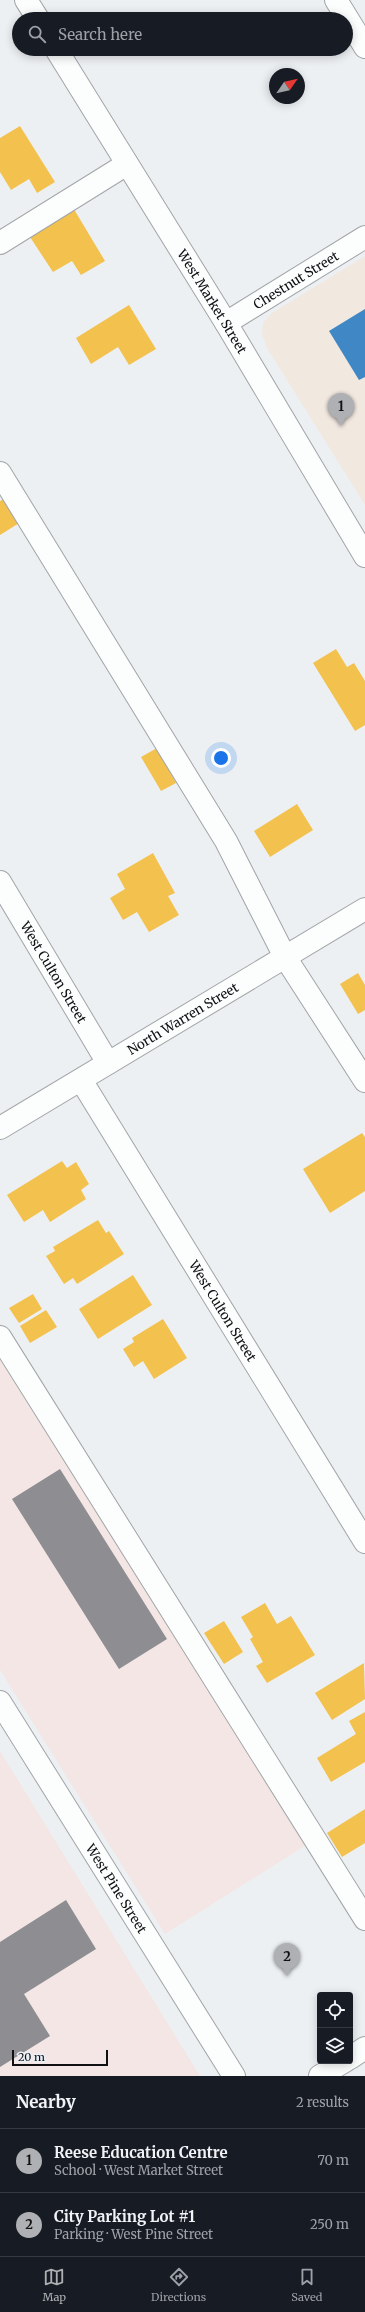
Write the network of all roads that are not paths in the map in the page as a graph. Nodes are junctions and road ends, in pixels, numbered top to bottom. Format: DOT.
graph roads {
  1 [pos="26,0"];
  2 [pos="336,0"];
  3 [pos="34,12"];
  4 [pos="343,12"];
  5 [pos="353,28"];
  6 [pos="365,47"];
  7 [pos="60,56"];
  8 [pos="127,164"];
  9 [pos="365,237"];
  10 [pos="0,243"];
  11 [pos="226,323"];
  12 [pos="0,473"];
  13 [pos="365,556"];
  14 [pos="0,882"];
  15 [pos="365,909"];
  16 [pos="285,957"];
  17 [pos="108,1063"];
  18 [pos="81,1080"];
  19 [pos="365,1081"];
  20 [pos="0,1128"];
  21 [pos="0,1337"];
  22 [pos="365,1542"];
  23 [pos="0,1702"];
  24 [pos="365,1919"];
  25 [pos="365,2048"];
  26 [pos="353,2056"];
  27 [pos="340,2064"];
  28 [pos="234,2076"];
  29 [pos="320,2076"];
  1 -- 3 [label="street"];
  2 -- 4 [label="street"];
  5 -- 6 [label="street"];
  7 -- 8 [label="street, West Market Street"];
  8 -- 10 [label="street"];
  8 -- 11 [label="street, West Market Street"];
  9 -- 11 [label="street, Chestnut Street"];
  11 -- 13 [label="street, West Market Street"];
  12 -- 16 [label="street"];
  14 -- 17 [label="street, West Culton Street"];
  15 -- 16 [label="street, North Warren Street"];
  16 -- 17 [label="street, North Warren Street"];
  16 -- 19 [label="street"];
  17 -- 18 [label="street, North Warren Street"];
  18 -- 20 [label="street, North Warren Street"];
  18 -- 22 [label="street, West Culton Street"];
  21 -- 24 [label="street"];
  23 -- 28 [label="street, West Pine Street"];
  25 -- 26 [label="street"];
  27 -- 29 [label="street"];
}
